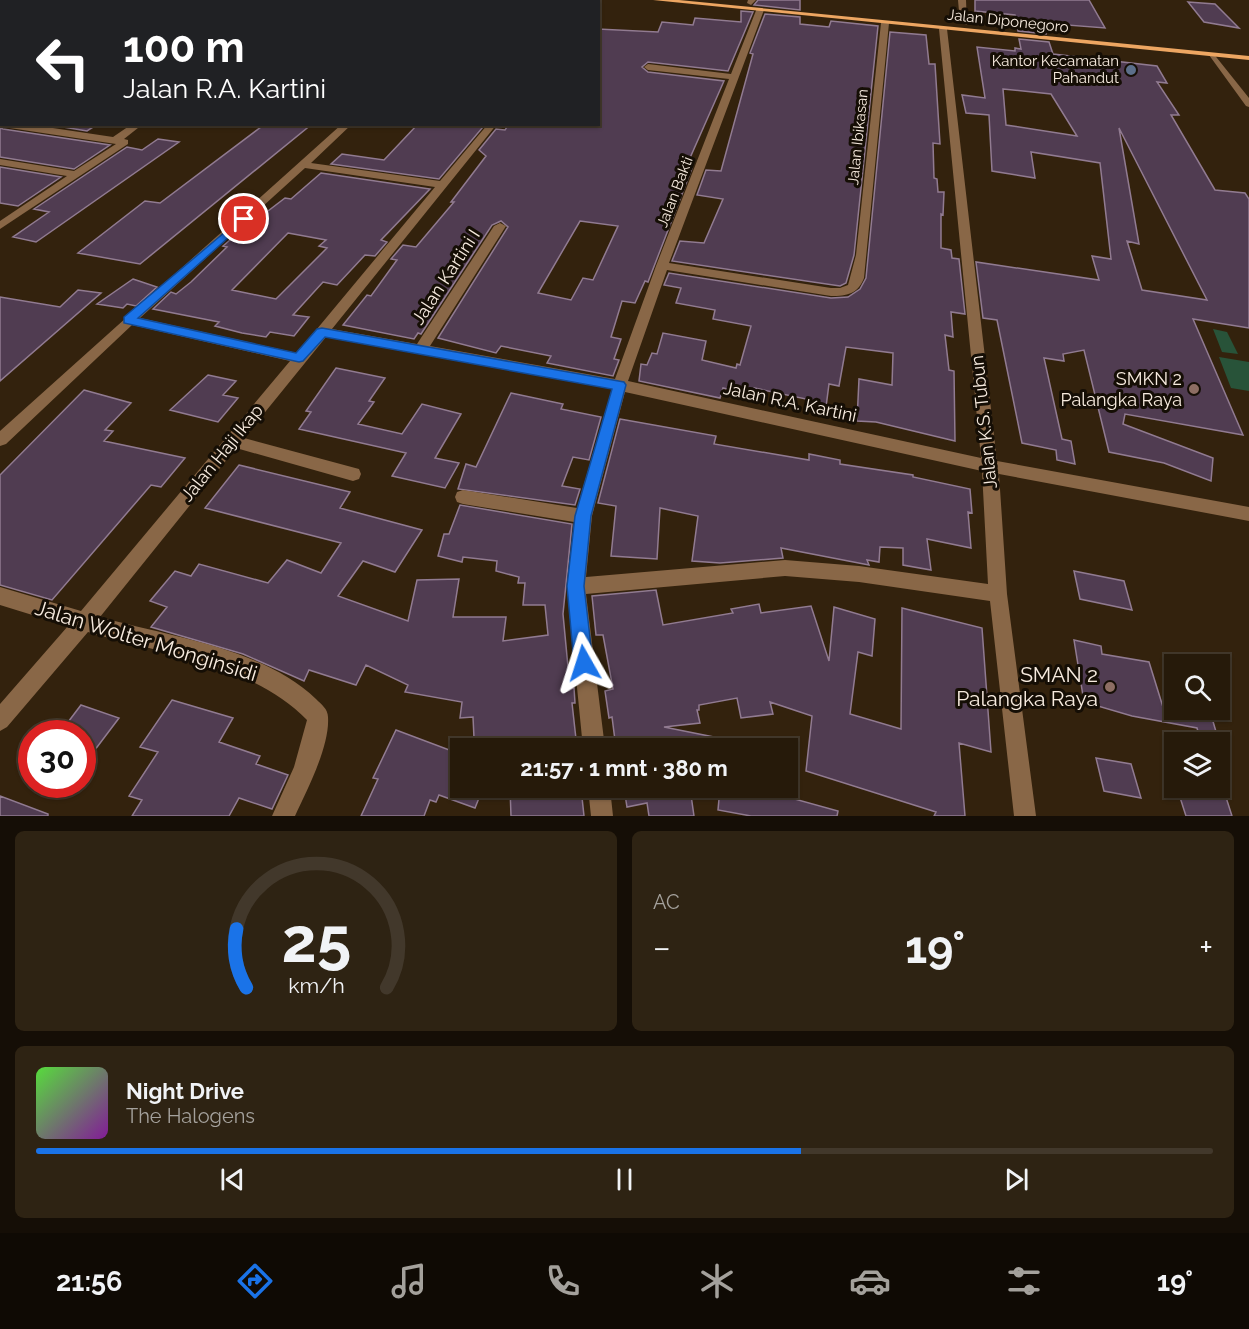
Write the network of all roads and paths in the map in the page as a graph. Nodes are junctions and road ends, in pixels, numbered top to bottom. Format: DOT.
graph roads {
  1 [pos="657,0"];
  2 [pos="723,0"];
  3 [pos="962,0"];
  4 [pos="754,4"];
  5 [pos="885,23"];
  6 [pos="964,23"];
  7 [pos="943,29"];
  8 [pos="1071,37"];
  9 [pos="1249,50"];
  10 [pos="1213,55"];
  11 [pos="1249,58"];
  12 [pos="648,67"];
  13 [pos="735,77"];
  14 [pos="1249,104"];
  15 [pos="16,126"];
  16 [pos="136,126"];
  17 [pos="346,126"];
  18 [pos="491,126"];
  19 [pos="117,139"];
  20 [pos="0,162"];
  21 [pos="305,165"];
  22 [pos="78,175"];
  23 [pos="443,185"];
  24 [pos="3,221"];
  25 [pos="500,226"];
  26 [pos="662,266"];
  27 [pos="129,320"];
  28 [pos="322,332"];
  29 [pos="422,348"];
  30 [pos="299,358"];
  31 [pos="620,385"];
  32 [pos="0,440"];
  33 [pos="232,441"];
  34 [pos="990,466"];
  35 [pos="353,474"];
  36 [pos="463,497"];
  37 [pos="1249,514"];
  38 [pos="583,516"];
  39 [pos="576,586"];
  40 [pos="998,594"];
  41 [pos="0,596"];
  42 [pos="84,622"];
  43 [pos="0,720"];
  44 [pos="593,738"];
  45 [pos="600,798"];
  46 [pos="283,816"];
  47 [pos="603,816"];
  48 [pos="1025,816"];
  1 -- 4 [label="main road, Jalan Diponegoro"];
  2 -- 4 [label="main road, Jalan Diponegoro"];
  3 -- 6 [label="street"];
  4 -- 5 [label="main road, Jalan Diponegoro"];
  4 -- 6 [label="main road, Jalan Diponegoro"];
  4 -- 13 [label="street, Jalan Bakti"];
  5 -- 7 [label="main road, Jalan Diponegoro"];
  5 -- 26 [label="street, Jalan Ibikasan"];
  6 -- 8 [label="main road, Jalan Diponegoro"];
  7 -- 8 [label="main road, Jalan Diponegoro"];
  7 -- 34 [label="street, Jalan K.S. Tubun"];
  8 -- 9 [label="main road, Jalan Diponegoro"];
  8 -- 10 [label="main road, Jalan Diponegoro"];
  10 -- 11 [label="main road, Jalan Diponegoro"];
  10 -- 14 [label="street"];
  12 -- 13 [label="street"];
  13 -- 26 [label="street, Jalan Bakti"];
  15 -- 19 [label="street"];
  16 -- 19 [label="street"];
  17 -- 21 [label="street"];
  18 -- 23 [label="street, Jalan Haji Ikap"];
  19 -- 22 [label="street"];
  20 -- 22 [label="street"];
  21 -- 23 [label="street"];
  21 -- 27 [label="street"];
  22 -- 24 [label="street"];
  23 -- 28 [label="street, Jalan Haji Ikap"];
  25 -- 29 [label="street, Jalan Kartini I"];
  26 -- 31 [label="street, Jalan Bakti"];
  27 -- 30 [label="street"];
  27 -- 32 [label="street"];
  28 -- 29 [label="street, Jalan R.A. Kartini"];
  28 -- 30 [label="street, Jalan Haji Ikap"];
  29 -- 31 [label="street, Jalan R.A. Kartini"];
  30 -- 33 [label="street, Jalan Haji Ikap"];
  31 -- 34 [label="street, Jalan R.A. Kartini"];
  31 -- 38 [label="street, Jalan Bakti"];
  33 -- 35 [label="street"];
  33 -- 42 [label="street, Jalan Haji Ikap"];
  34 -- 37 [label="street, Jalan R.A. Kartini"];
  34 -- 40 [label="street, Jalan K.S. Tubun"];
  36 -- 38 [label="street"];
  38 -- 39 [label="street, Jalan Bakti"];
  39 -- 40 [label="street"];
  39 -- 44 [label="street, Jalan Bakti"];
  40 -- 48 [label="street, Jalan K.S. Tubun"];
  41 -- 42 [label="street, Jalan Wolter Monginsidi"];
  42 -- 43 [label="street, Jalan Haji Ikap"];
  42 -- 46 [label="street, Jalan Wolter Monginsidi"];
  45 -- 47 [label="street"];
}
